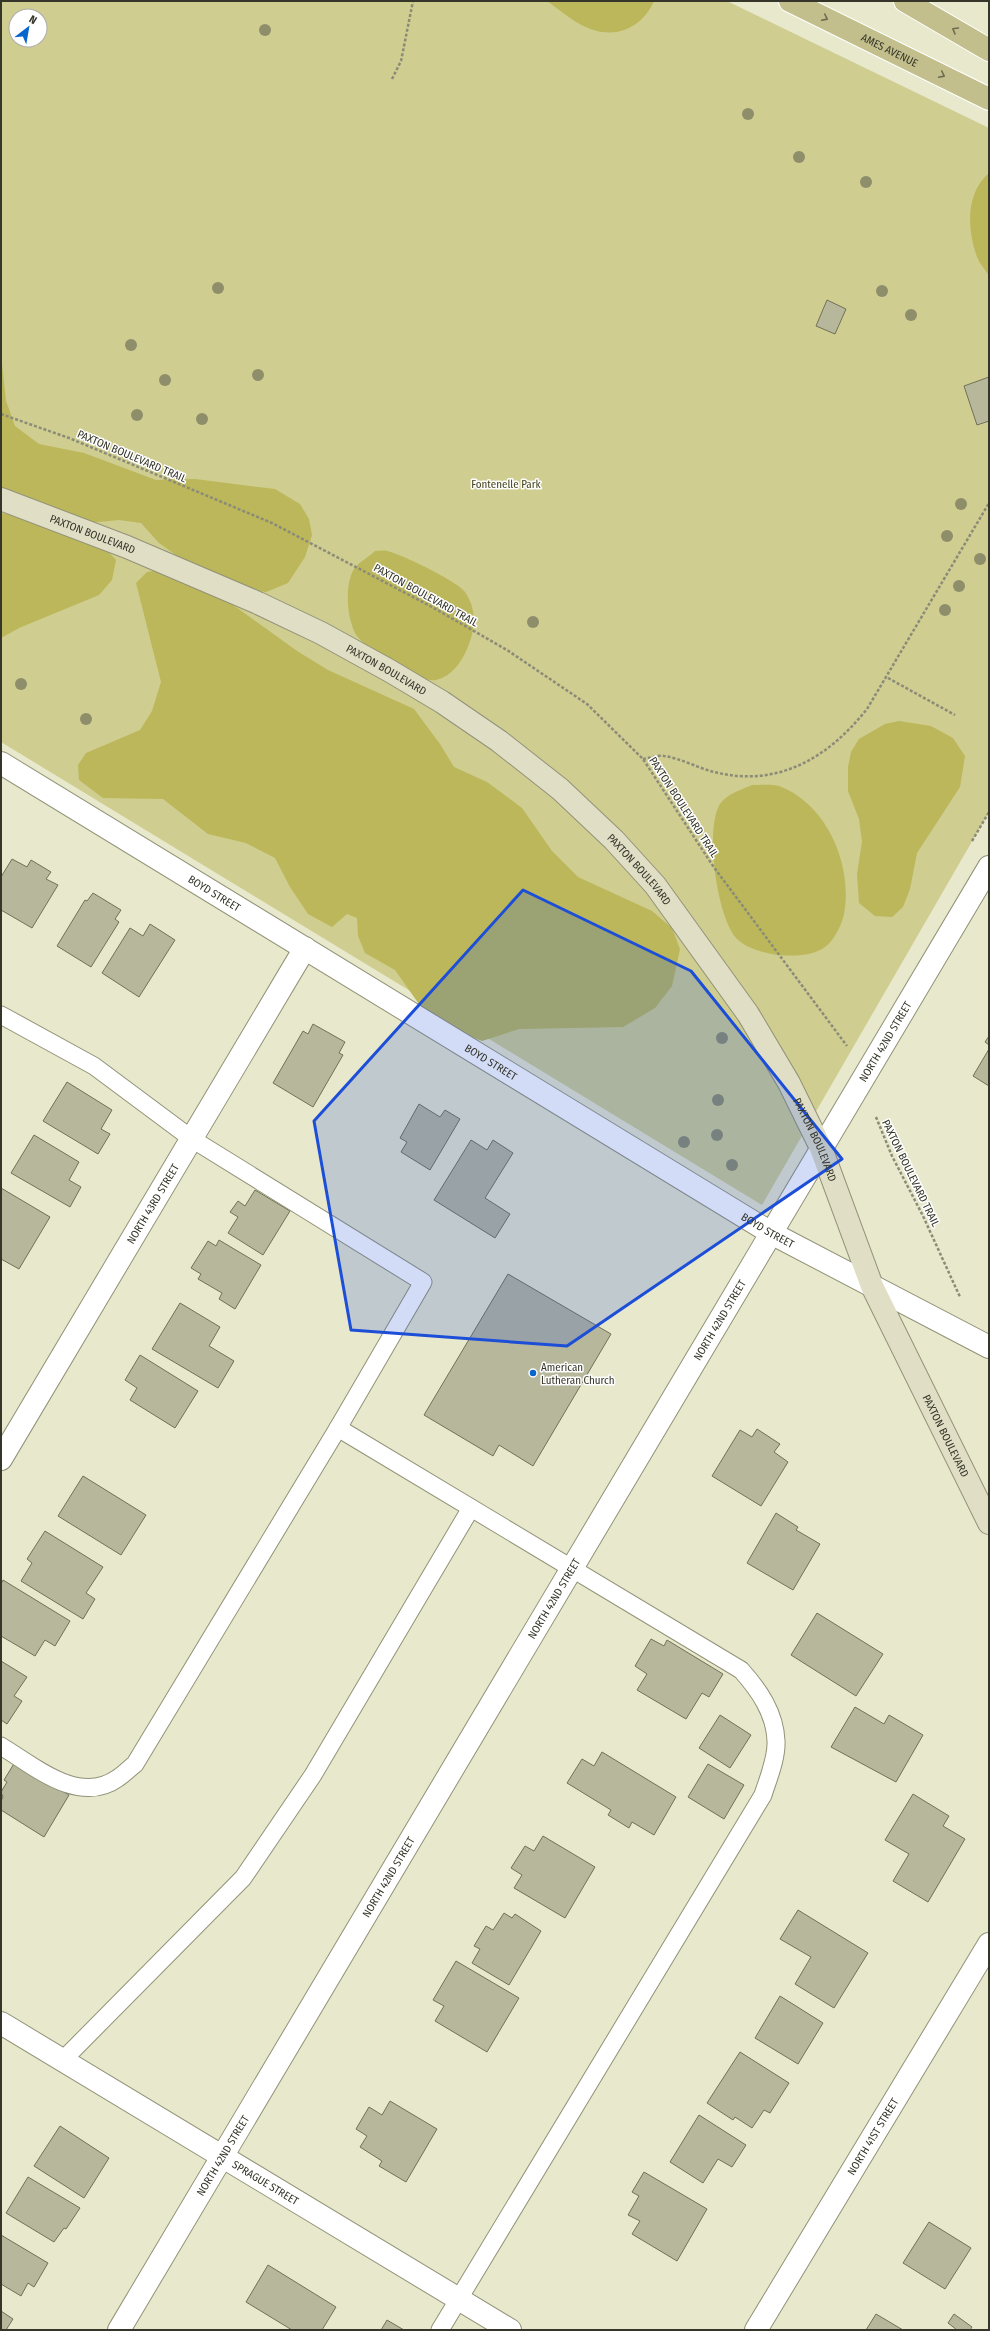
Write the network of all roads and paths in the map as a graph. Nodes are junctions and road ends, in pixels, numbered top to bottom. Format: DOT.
graph roads {
  1 [pos="414,1"];
  2 [pos="790,1"];
  3 [pos="905,1"];
  4 [pos="989,50"];
  5 [pos="392,79"];
  6 [pos="989,99"];
  7 [pos="1,414"];
  8 [pos="1,499"];
  9 [pos="989,503"];
  10 [pos="888,678"];
  11 [pos="955,715"];
  12 [pos="643,759"];
  13 [pos="1,763"];
  14 [pos="989,867"];
  15 [pos="305,948"];
  16 [pos="1,1015"];
  17 [pos="863,1078"];
  18 [pos="192,1139"];
  19 [pos="821,1148"];
  20 [pos="771,1233"];
  21 [pos="872,1286"];
  22 [pos="983,1343"];
  23 [pos="338,1428"];
  24 [pos="1,1459"];
  25 [pos="470,1508"];
  26 [pos="989,1523"];
  27 [pos="573,1569"];
  28 [pos="1,1746"];
  29 [pos="989,1944"];
  30 [pos="1,2023"];
  31 [pos="63,2060"];
  32 [pos="223,2157"];
  33 [pos="458,2299"];
  34 [pos="119,2330"];
  35 [pos="440,2330"];
  36 [pos="510,2330"];
  37 [pos="756,2330"];
  1 -- 5 [label="path"];
  2 -- 6 [label="main road, AMES AVENUE, one-way"];
  4 -- 3 [label="main road, one-way"];
  7 -- 12 [label="path, PAXTON BOULEVARD TRAIL"];
  8 -- 19 [label="street, PAXTON BOULEVARD"];
  9 -- 10 [label="path"];
  10 -- 11 [label="path"];
  10 -- 12 [label="path"];
  12 -- 17 [label="path, PAXTON BOULEVARD TRAIL"];
  13 -- 15 [label="street, BOYD STREET"];
  14 -- 17 [label="street, NORTH 42ND STREET"];
  15 -- 18 [label="street, NORTH 43RD STREET"];
  15 -- 20 [label="street, BOYD STREET"];
  16 -- 18 [label="lane"];
  17 -- 19 [label="street, NORTH 42ND STREET"];
  17 -- 22 [label="path, PAXTON BOULEVARD TRAIL"];
  18 -- 23 [label="lane"];
  18 -- 24 [label="street, NORTH 43RD STREET"];
  19 -- 20 [label="street, NORTH 42ND STREET"];
  19 -- 21 [label="street, PAXTON BOULEVARD"];
  20 -- 21 [label="street, BOYD STREET"];
  20 -- 27 [label="street, NORTH 42ND STREET"];
  21 -- 22 [label="street, BOYD STREET"];
  21 -- 26 [label="street, PAXTON BOULEVARD"];
  23 -- 25 [label="lane"];
  23 -- 28 [label="lane"];
  25 -- 27 [label="lane"];
  25 -- 31 [label="lane"];
  27 -- 32 [label="street, NORTH 42ND STREET"];
  27 -- 33 [label="lane"];
  29 -- 37 [label="street, NORTH 41ST STREET"];
  30 -- 31 [label="street, SPRAGUE STREET"];
  31 -- 32 [label="street, SPRAGUE STREET"];
  32 -- 33 [label="street, SPRAGUE STREET"];
  32 -- 34 [label="street, NORTH 42ND STREET"];
  33 -- 35 [label="lane"];
  33 -- 36 [label="street, SPRAGUE STREET"];
}
